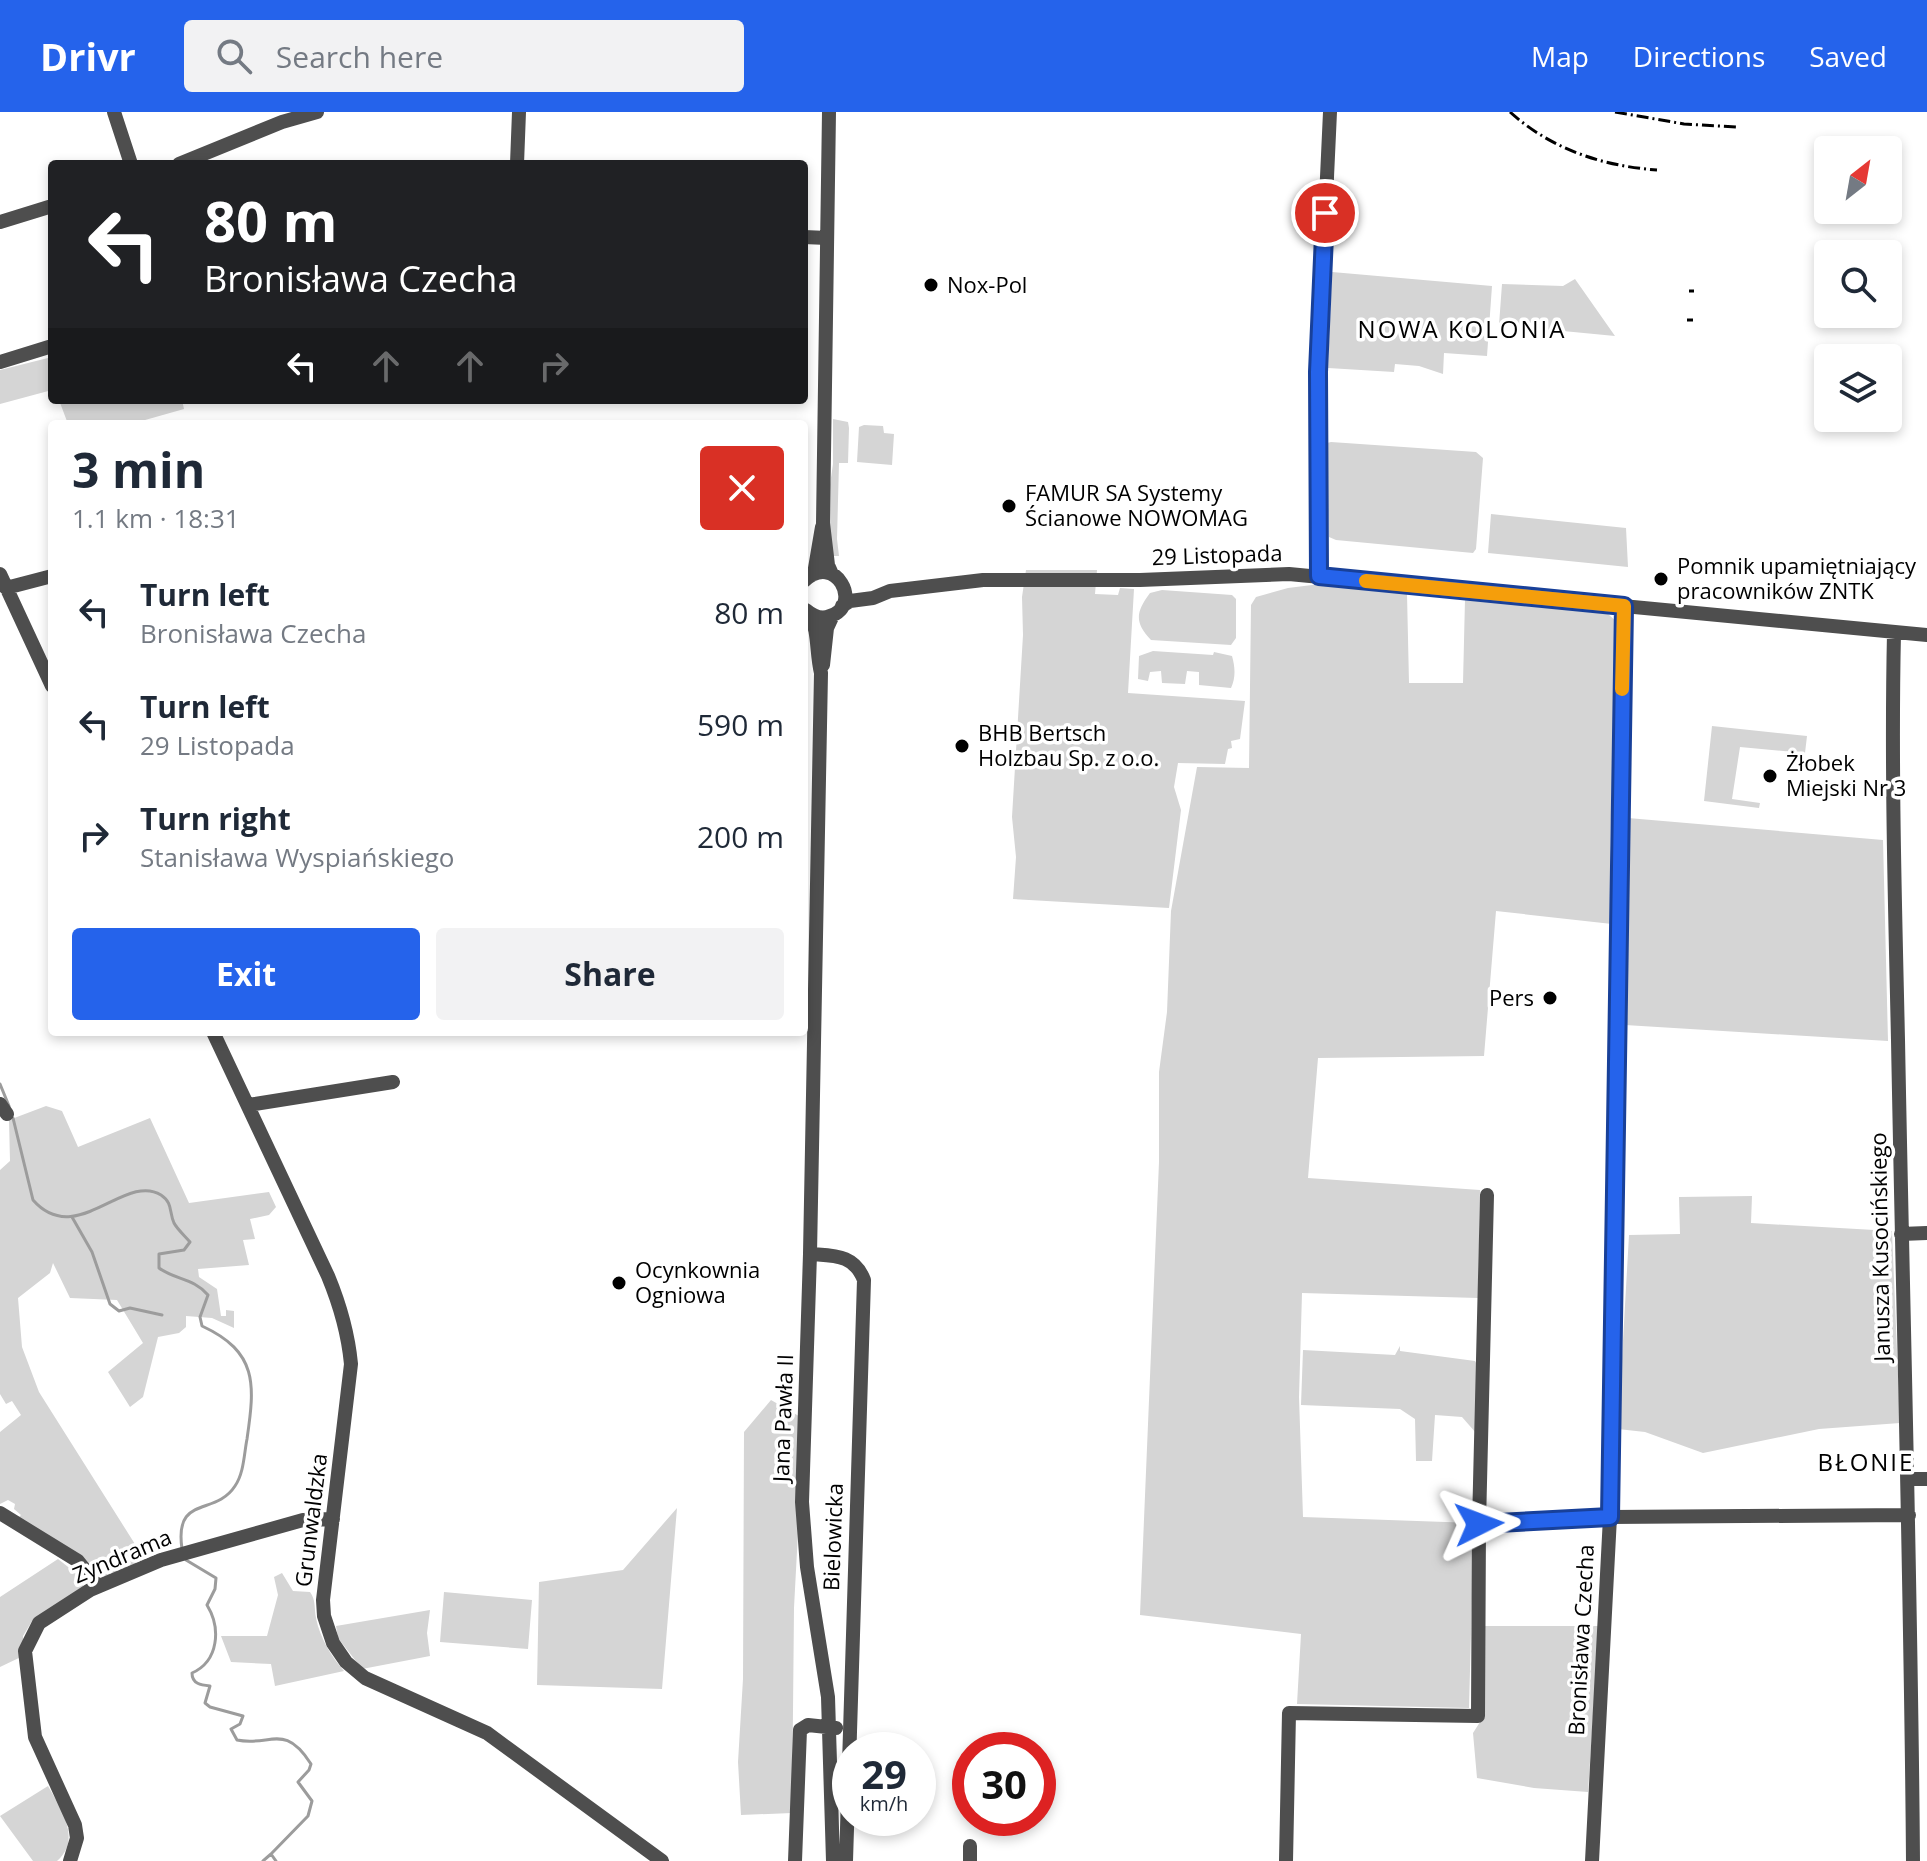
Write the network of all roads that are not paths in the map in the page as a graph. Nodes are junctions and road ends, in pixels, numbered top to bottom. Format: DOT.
graph roads {
  1 [pos="114,112"];
  2 [pos="317,112"];
  3 [pos="519,112"];
  4 [pos="829,112"];
  5 [pos="1330,112"];
  6 [pos="280,117"];
  7 [pos="130,160"];
  8 [pos="188,160"];
  9 [pos="517,160"];
  10 [pos="48,207"];
  11 [pos="0,222"];
  12 [pos="808,237"];
  13 [pos="827,238"];
  14 [pos="48,347"];
  15 [pos="0,362"];
  16 [pos="823,523"];
  17 [pos="48,576"];
  18 [pos="1319,576"];
  19 [pos="809,577"];
  20 [pos="838,579"];
  21 [pos="3,581"];
  22 [pos="890,591"];
  23 [pos="1624,606"];
  24 [pos="838,610"];
  25 [pos="808,612"];
  26 [pos="808,613"];
  27 [pos="1894,633"];
  28 [pos="1927,635"];
  29 [pos="821,673"];
  30 [pos="48,677"];
  31 [pos="809,975"];
  32 [pos="215,1036"];
  33 [pos="393,1082"];
  34 [pos="248,1105"];
  35 [pos="1487,1195"];
  36 [pos="1927,1233"];
  37 [pos="1901,1234"];
  38 [pos="810,1254"];
  39 [pos="1909,1479"];
  40 [pos="1927,1479"];
  41 [pos="0,1513"];
  42 [pos="1909,1515"];
  43 [pos="1610,1517"];
  44 [pos="333,1519"];
  45 [pos="1479,1524"];
  46 [pos="98,1586"];
  47 [pos="1927,1603"];
  48 [pos="1911,1604"];
  49 [pos="830,1727"];
  50 [pos="849,1728"];
  51 [pos="70,1861"];
  52 [pos="662,1861"];
  53 [pos="795,1861"];
  54 [pos="833,1861"];
  55 [pos="846,1861"];
  56 [pos="1286,1861"];
  57 [pos="1592,1861"];
  58 [pos="1913,1861"];
  1 -- 7 [label="street"];
  2 -- 6 [label="street"];
  3 -- 9 [label="street"];
  4 -- 13 [label="street"];
  5 -- 18 [label="street"];
  6 -- 8 [label="street"];
  10 -- 11 [label="street"];
  12 -- 13 [label="street"];
  13 -- 16 [label="street"];
  14 -- 15 [label="street"];
  16 -- 19 [label="street"];
  16 -- 20 [label="street"];
  17 -- 21 [label="street"];
  18 -- 22 [label="street, 29 Listopada"];
  18 -- 23 [label="street, 29 Listopada"];
  19 -- 20 [label="street, 29 Listopada"];
  20 -- 22 [label="street, 29 Listopada"];
  20 -- 24 [label="street, Jana Pawła II"];
  21 -- 30 [label="street"];
  22 -- 24 [label="street, 29 Listopada"];
  23 -- 27 [label="street, 29 Listopada"];
  23 -- 43 [label="street, Bronisława Czecha"];
  24 -- 25 [label="street, 29 Listopada"];
  24 -- 29 [label="street, Jana Pawła II"];
  26 -- 29 [label="street, Jana Pawła II"];
  27 -- 28 [label="street, 29 Listopada"];
  27 -- 37 [label="street, Janusza Kusocińskiego"];
  29 -- 31 [label="street, Jana Pawła II"];
  31 -- 38 [label="street, Jana Pawła II"];
  32 -- 34 [label="street, Grunwaldzka"];
  33 -- 34 [label="street"];
  34 -- 44 [label="street, Grunwaldzka"];
  35 -- 45 [label="street"];
  36 -- 37 [label="street"];
  37 -- 39 [label="street, Janusza Kusocińskiego"];
  38 -- 49 [label="street, Jana Pawła II"];
  38 -- 50 [label="street, Bielowicka"];
  39 -- 40 [label="street"];
  39 -- 42 [label="street, Janusza Kusocińskiego"];
  41 -- 46 [label="street"];
  42 -- 43 [label="street"];
  42 -- 48 [label="street, Janusza Kusocińskiego"];
  43 -- 45 [label="street"];
  43 -- 57 [label="street, Bronisława Czecha"];
  44 -- 46 [label="street, Zyndrama"];
  44 -- 52 [label="street, Grunwaldzka"];
  45 -- 56 [label="street"];
  46 -- 51 [label="street, Zyndrama"];
  47 -- 48 [label="street"];
  48 -- 58 [label="street, Janusza Kusocińskiego"];
  49 -- 50 [label="street"];
  49 -- 53 [label="street"];
  49 -- 54 [label="street, Jana Pawła II"];
  50 -- 55 [label="street, Bielowicka"];
}
